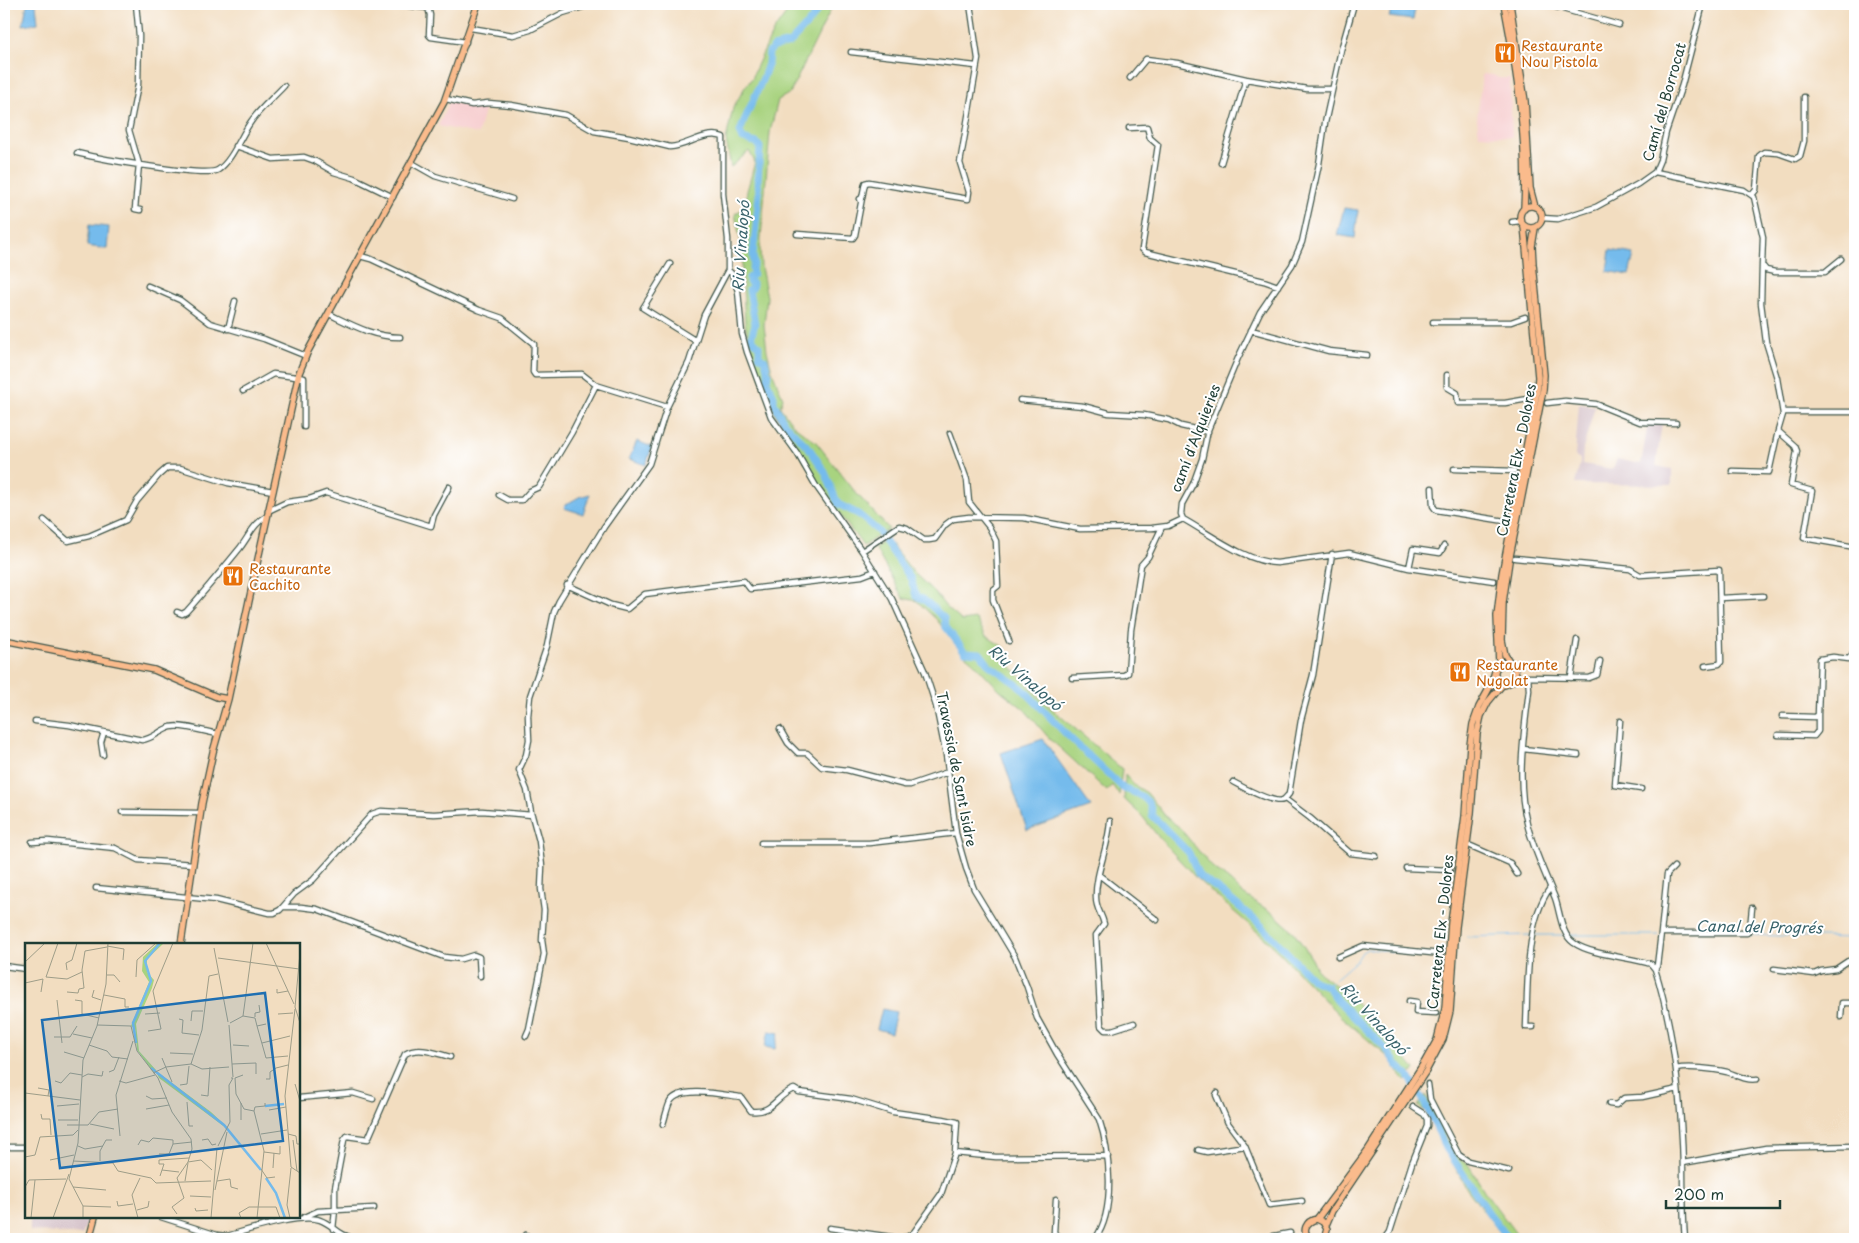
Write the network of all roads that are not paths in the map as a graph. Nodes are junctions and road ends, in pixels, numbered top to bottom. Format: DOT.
graph roads {
  1 [pos="136,4"];
  2 [pos="394,4"];
  3 [pos="478,4"];
  4 [pos="970,4"];
  5 [pos="1354,4"];
  6 [pos="1504,4"];
  7 [pos="1510,4"];
  8 [pos="1545,4"];
  9 [pos="1703,4"];
  10 [pos="583,7"];
  11 [pos="1619,25"];
  12 [pos="471,28"];
  13 [pos="466,42"];
  14 [pos="851,52"];
  15 [pos="976,66"];
  16 [pos="1130,78"];
  17 [pos="1246,79"];
  18 [pos="284,86"];
  19 [pos="1332,89"];
  20 [pos="1804,96"];
  21 [pos="446,99"];
  22 [pos="1128,128"];
  23 [pos="236,146"];
  24 [pos="77,153"];
  25 [pos="412,163"];
  26 [pos="1221,163"];
  27 [pos="139,164"];
  28 [pos="1655,172"];
  29 [pos="1752,195"];
  30 [pos="393,197"];
  31 [pos="512,199"];
  32 [pos="1535,208"];
  33 [pos="1524,209"];
  34 [pos="140,210"];
  35 [pos="1542,218"];
  36 [pos="1512,222"];
  37 [pos="1522,224"];
  38 [pos="1535,228"];
  39 [pos="796,234"];
  40 [pos="360,256"];
  41 [pos="1841,259"];
  42 [pos="670,264"];
  43 [pos="1762,265"];
  44 [pos="728,270"];
  45 [pos="148,286"];
  46 [pos="1278,286"];
  47 [pos="235,300"];
  48 [pos="329,314"];
  49 [pos="1525,317"];
  50 [pos="1433,322"];
  51 [pos="228,329"];
  52 [pos="1251,330"];
  53 [pos="400,337"];
  54 [pos="696,341"];
  55 [pos="1367,355"];
  56 [pos="306,356"];
  57 [pos="1447,375"];
  58 [pos="299,376"];
  59 [pos="596,386"];
  60 [pos="244,391"];
  61 [pos="1528,399"];
  62 [pos="1020,400"];
  63 [pos="1547,403"];
  64 [pos="667,407"];
  65 [pos="1783,412"];
  66 [pos="1855,412"];
  67 [pos="1676,424"];
  68 [pos="304,427"];
  69 [pos="1778,431"];
  70 [pos="1208,432"];
  71 [pos="950,433"];
  72 [pos="1454,469"];
  73 [pos="1514,471"];
  74 [pos="1732,471"];
  75 [pos="449,487"];
  76 [pos="1432,488"];
  77 [pos="273,491"];
  78 [pos="499,495"];
  79 [pos="268,513"];
  80 [pos="981,517"];
  81 [pos="1183,519"];
  82 [pos="44,520"];
  83 [pos="1505,521"];
  84 [pos="1162,527"];
  85 [pos="1444,546"];
  86 [pos="1855,547"];
  87 [pos="862,551"];
  88 [pos="1332,554"];
  89 [pos="1515,558"];
  90 [pos="1409,568"];
  91 [pos="875,571"];
  92 [pos="1494,581"];
  93 [pos="567,585"];
  94 [pos="1763,596"];
  95 [pos="1720,598"];
  96 [pos="177,612"];
  97 [pos="4,640"];
  98 [pos="1577,640"];
  99 [pos="1009,641"];
  100 [pos="1855,650"];
  101 [pos="1600,661"];
  102 [pos="1499,664"];
  103 [pos="1511,664"];
  104 [pos="1705,666"];
  105 [pos="1495,674"];
  106 [pos="1072,678"];
  107 [pos="1571,678"];
  108 [pos="1502,684"];
  109 [pos="228,700"];
  110 [pos="1818,715"];
  111 [pos="1782,716"];
  112 [pos="35,721"];
  113 [pos="1620,721"];
  114 [pos="780,729"];
  115 [pos="104,732"];
  116 [pos="218,734"];
  117 [pos="1778,735"];
  118 [pos="1523,749"];
  119 [pos="1578,754"];
  120 [pos="103,755"];
  121 [pos="948,772"];
  122 [pos="1233,782"];
  123 [pos="1641,789"];
  124 [pos="1285,799"];
  125 [pos="122,812"];
  126 [pos="200,813"];
  127 [pos="532,815"];
  128 [pos="1110,821"];
  129 [pos="956,833"];
  130 [pos="32,842"];
  131 [pos="762,843"];
  132 [pos="1471,846"];
  133 [pos="1376,856"];
  134 [pos="193,864"];
  135 [pos="1674,867"];
  136 [pos="1406,868"];
  137 [pos="1450,870"];
  138 [pos="1517,874"];
  139 [pos="1099,875"];
  140 [pos="96,888"];
  141 [pos="1550,888"];
  142 [pos="189,898"];
  143 [pos="283,907"];
  144 [pos="1752,908"];
  145 [pos="1156,920"];
  146 [pos="1662,933"];
  147 [pos="181,943"];
  148 [pos="1441,954"];
  149 [pos="1338,957"];
  150 [pos="1855,962"];
  151 [pos="4,966"];
  152 [pos="25,969"];
  153 [pos="1655,969"];
  154 [pos="1774,969"];
  155 [pos="480,976"];
  156 [pos="1409,1001"];
  157 [pos="1855,1003"];
  158 [pos="1436,1013"];
  159 [pos="1841,1016"];
  160 [pos="1134,1023"];
  161 [pos="1533,1027"];
  162 [pos="526,1036"];
  163 [pos="450,1057"];
  164 [pos="1676,1069"];
  165 [pos="1423,1070"];
  166 [pos="1757,1079"];
  167 [pos="1428,1084"];
  168 [pos="1678,1089"];
  169 [pos="1218,1093"];
  170 [pos="300,1098"];
  171 [pos="1405,1098"];
  172 [pos="373,1099"];
  173 [pos="1609,1104"];
  174 [pos="1413,1108"];
  175 [pos="662,1124"];
  176 [pos="1245,1146"];
  177 [pos="1855,1146"];
  178 [pos="4,1147"];
  179 [pos="25,1147"];
  180 [pos="1198,1150"];
  181 [pos="955,1153"];
  182 [pos="1108,1156"];
  183 [pos="1683,1163"];
  184 [pos="1509,1172"];
  185 [pos="1056,1199"];
  186 [pos="1302,1201"];
  187 [pos="374,1208"];
  188 [pos="335,1210"];
  189 [pos="95,1218"];
  190 [pos="164,1218"];
  191 [pos="300,1219"];
  192 [pos="1317,1219"];
  193 [pos="1326,1225"];
  194 [pos="830,1228"];
  195 [pos="333,1229"];
  196 [pos="1290,1233"];
  197 [pos="1307,1238"];
  198 [pos="89,1239"];
  199 [pos="357,1239"];
  200 [pos="1077,1239"];
  201 [pos="1095,1239"];
  202 [pos="1258,1239"];
  203 [pos="1322,1239"];
  204 [pos="1385,1239"];
  205 [pos="1685,1239"];
  1 -- 27 [label="street"];
  2 -- 13 [label="street"];
  3 -- 12 [label="main road"];
  4 -- 15 [label="street"];
  5 -- 19 [label="street, camí d'Alquieries"];
  6 -- 33 [label="main road"];
  7 -- 32 [label="main road"];
  8 -- 11 [label="street"];
  9 -- 28 [label="street, Camí del Borrocat"];
  10 -- 12 [label="street"];
  12 -- 13 [label="main road"];
  13 -- 21 [label="main road"];
  14 -- 15 [label="street"];
  15 -- 39 [label="street"];
  16 -- 17 [label="street"];
  17 -- 19 [label="street"];
  17 -- 26 [label="street"];
  18 -- 23 [label="street"];
  19 -- 46 [label="street, camí d'Alquieries"];
  20 -- 29 [label="street"];
  21 -- 25 [label="main road"];
  21 -- 44 [label="street, Travessia de Sant Isidre"];
  22 -- 46 [label="street"];
  23 -- 27 [label="street"];
  23 -- 30 [label="street"];
  24 -- 27 [label="street"];
  25 -- 30 [label="main road"];
  25 -- 31 [label="street"];
  27 -- 34 [label="street"];
  28 -- 29 [label="street"];
  28 -- 35 [label="street, Camí del Borrocat"];
  29 -- 43 [label="street"];
  30 -- 40 [label="main road"];
  32 -- 33 [label="main road"];
  32 -- 35 [label="main road"];
  33 -- 37 [label="main road"];
  35 -- 38 [label="main road"];
  36 -- 37 [label="street"];
  37 -- 38 [label="main road"];
  37 -- 102 [label="main road, Carretera Elx - Dolores"];
  38 -- 103 [label="main road, Carretera Elx - Dolores"];
  40 -- 48 [label="main road"];
  40 -- 59 [label="street"];
  41 -- 43 [label="street"];
  42 -- 54 [label="street"];
  43 -- 65 [label="street"];
  44 -- 54 [label="street"];
  44 -- 87 [label="street, Travessia de Sant Isidre"];
  45 -- 51 [label="street"];
  46 -- 52 [label="street, camí d'Alquieries"];
  47 -- 51 [label="street"];
  48 -- 53 [label="street"];
  48 -- 56 [label="main road"];
  49 -- 50 [label="street"];
  51 -- 56 [label="street"];
  52 -- 55 [label="street"];
  52 -- 70 [label="street, camí d'Alquieries"];
  54 -- 64 [label="street"];
  56 -- 58 [label="main road"];
  57 -- 61 [label="street"];
  58 -- 60 [label="street"];
  58 -- 68 [label="street"];
  58 -- 77 [label="main road"];
  59 -- 64 [label="street"];
  59 -- 78 [label="street"];
  62 -- 70 [label="street"];
  63 -- 67 [label="street"];
  64 -- 93 [label="street"];
  65 -- 66 [label="street"];
  65 -- 69 [label="street"];
  69 -- 74 [label="street"];
  69 -- 86 [label="street"];
  70 -- 81 [label="street, camí d'Alquieries"];
  71 -- 80 [label="street"];
  72 -- 73 [label="street"];
  75 -- 79 [label="street"];
  76 -- 83 [label="street"];
  77 -- 79 [label="main road"];
  77 -- 82 [label="street"];
  79 -- 96 [label="street"];
  79 -- 109 [label="main road"];
  80 -- 84 [label="street"];
  80 -- 87 [label="street"];
  80 -- 99 [label="street"];
  81 -- 84 [label="street"];
  81 -- 88 [label="street"];
  84 -- 106 [label="street"];
  85 -- 90 [label="street"];
  87 -- 91 [label="street, Travessia de Sant Isidre"];
  88 -- 90 [label="street"];
  88 -- 124 [label="street"];
  89 -- 95 [label="street"];
  90 -- 92 [label="street"];
  91 -- 93 [label="street"];
  91 -- 121 [label="street, Travessia de Sant Isidre"];
  93 -- 127 [label="street"];
  94 -- 95 [label="street"];
  95 -- 104 [label="street"];
  97 -- 109 [label="main road"];
  98 -- 107 [label="street"];
  100 -- 110 [label="street"];
  101 -- 107 [label="street"];
  102 -- 103 [label="main road"];
  102 -- 105 [label="main road"];
  103 -- 108 [label="main road"];
  105 -- 108 [label="main road"];
  105 -- 165 [label="main road, Carretera Elx - Dolores"];
  107 -- 118 [label="street"];
  108 -- 165 [label="main road, Carretera Elx - Dolores"];
  109 -- 116 [label="main road"];
  110 -- 111 [label="street"];
  110 -- 117 [label="street"];
  112 -- 115 [label="street"];
  113 -- 123 [label="street"];
  114 -- 121 [label="street"];
  115 -- 116 [label="street"];
  115 -- 120 [label="street"];
  116 -- 126 [label="main road"];
  118 -- 119 [label="street"];
  118 -- 141 [label="street"];
  121 -- 129 [label="street, Travessia de Sant Isidre"];
  122 -- 124 [label="street"];
  124 -- 133 [label="street"];
  125 -- 126 [label="street"];
  126 -- 134 [label="main road"];
  127 -- 143 [label="street"];
  127 -- 162 [label="street"];
  128 -- 139 [label="street"];
  129 -- 131 [label="street"];
  129 -- 182 [label="street, Travessia de Sant Isidre"];
  130 -- 134 [label="street"];
  132 -- 138 [label="street"];
  134 -- 142 [label="main road"];
  135 -- 146 [label="street"];
  136 -- 137 [label="street"];
  139 -- 145 [label="street"];
  139 -- 160 [label="street"];
  140 -- 142 [label="street"];
  141 -- 153 [label="street"];
  141 -- 161 [label="street"];
  142 -- 143 [label="street"];
  142 -- 147 [label="main road"];
  143 -- 155 [label="street"];
  144 -- 146 [label="street"];
  146 -- 153 [label="street"];
  148 -- 149 [label="street"];
  150 -- 154 [label="street"];
  151 -- 152 [label="street"];
  153 -- 164 [label="street"];
  156 -- 158 [label="street"];
  157 -- 159 [label="street"];
  163 -- 188 [label="street"];
  164 -- 166 [label="street"];
  164 -- 168 [label="street"];
  165 -- 171 [label="main road, Carretera Elx - Dolores"];
  167 -- 184 [label="street"];
  168 -- 173 [label="street"];
  168 -- 183 [label="street"];
  169 -- 176 [label="street"];
  170 -- 172 [label="street"];
  171 -- 192 [label="main road, Carretera Elx - Dolores"];
  171 -- 193 [label="main road, Carretera Elx - Dolores"];
  174 -- 204 [label="street"];
  175 -- 181 [label="street"];
  176 -- 180 [label="street"];
  176 -- 186 [label="street"];
  177 -- 183 [label="street"];
  178 -- 179 [label="street"];
  181 -- 182 [label="street"];
  181 -- 194 [label="street"];
  182 -- 201 [label="street, Travessia de Sant Isidre"];
  183 -- 205 [label="street"];
  185 -- 200 [label="street"];
  187 -- 188 [label="street"];
  188 -- 191 [label="street"];
  188 -- 195 [label="street"];
  189 -- 198 [label="main road"];
  190 -- 191 [label="street"];
  191 -- 195 [label="street"];
  192 -- 193 [label="main road"];
  192 -- 197 [label="main road, Carretera Elx - Dolores"];
  193 -- 203 [label="main road, Carretera Elx - Dolores"];
  195 -- 199 [label="street"];
  196 -- 202 [label="street"];
}
